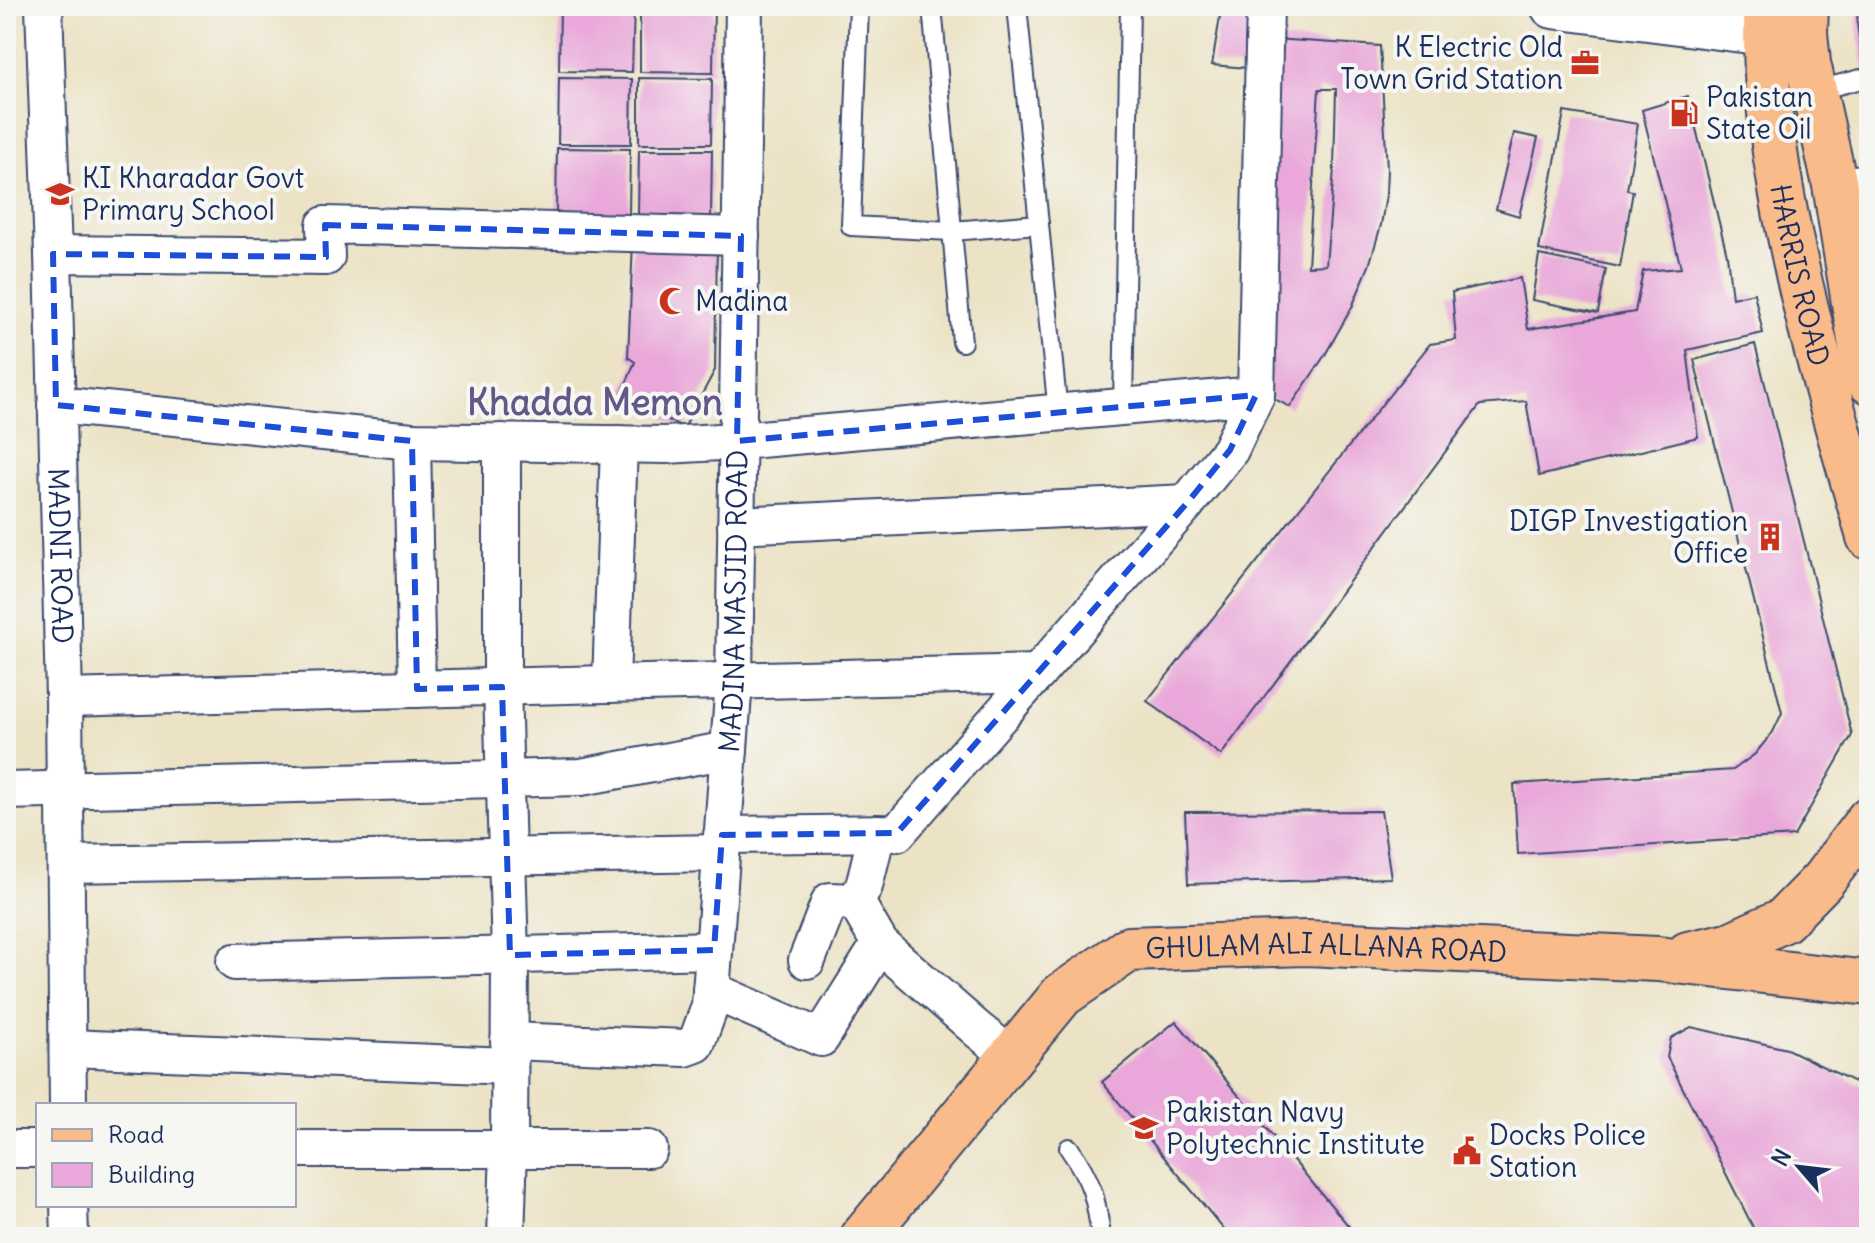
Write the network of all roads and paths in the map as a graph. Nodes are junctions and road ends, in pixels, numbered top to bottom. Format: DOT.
graph roads {
  1 [pos="44,6"];
  2 [pos="744,6"];
  3 [pos="859,6"];
  4 [pos="932,6"];
  5 [pos="1017,6"];
  6 [pos="1130,6"];
  7 [pos="1265,6"];
  8 [pos="1553,6"];
  9 [pos="1786,19"];
  10 [pos="1869,77"];
  11 [pos="1814,91"];
  12 [pos="1852,184"];
  13 [pos="1039,224"];
  14 [pos="952,231"];
  15 [pos="741,236"];
  16 [pos="53,254"];
  17 [pos="962,342"];
  18 [pos="1866,358"];
  19 [pos="1256,395"];
  20 [pos="56,405"];
  21 [pos="1123,407"];
  22 [pos="1058,413"];
  23 [pos="412,441"];
  24 [pos="737,441"];
  25 [pos="502,442"];
  26 [pos="619,444"];
  27 [pos="1187,503"];
  28 [pos="736,525"];
  29 [pos="1869,537"];
  30 [pos="1038,673"];
  31 [pos="734,681"];
  32 [pos="611,684"];
  33 [pos="502,687"];
  34 [pos="417,689"];
  35 [pos="64,698"];
  36 [pos="729,750"];
  37 [pos="505,779"];
  38 [pos="65,790"];
  39 [pos="6,791"];
  40 [pos="1869,819"];
  41 [pos="877,833"];
  42 [pos="722,844"];
  43 [pos="508,857"];
  44 [pos="66,864"];
  45 [pos="856,902"];
  46 [pos="884,949"];
  47 [pos="714,950"];
  48 [pos="510,955"];
  49 [pos="1658,959"];
  50 [pos="807,960"];
  51 [pos="235,962"];
  52 [pos="1869,983"];
  53 [pos="710,998"];
  54 [pos="995,1043"];
  55 [pos="68,1048"];
  56 [pos="509,1053"];
  57 [pos="68,1103"];
  58 [pos="1069,1148"];
  59 [pos="6,1149"];
  60 [pos="36,1149"];
  61 [pos="296,1149"];
  62 [pos="509,1149"];
  63 [pos="649,1149"];
  64 [pos="69,1207"];
  65 [pos="70,1237"];
  66 [pos="506,1237"];
  67 [pos="863,1237"];
  68 [pos="1101,1237"];
  1 -- 16 [label="street, MADNI ROAD"];
  2 -- 15 [label="street, MADINA MASJID ROAD"];
  3 -- 14 [label="lane"];
  4 -- 14 [label="lane"];
  5 -- 13 [label="lane"];
  6 -- 21 [label="lane"];
  7 -- 19 [label="street"];
  8 -- 9 [label="street"];
  9 -- 11 [label="main road, HARRIS ROAD"];
  9 -- 29 [label="main road, HARRIS ROAD"];
  10 -- 11 [label="lane"];
  11 -- 12 [label="main road, HARRIS ROAD"];
  12 -- 18 [label="main road, HARRIS ROAD"];
  13 -- 14 [label="lane"];
  13 -- 22 [label="lane"];
  14 -- 17 [label="lane"];
  15 -- 16 [label="street"];
  15 -- 24 [label="street, MADINA MASJID ROAD"];
  16 -- 20 [label="street, MADNI ROAD"];
  19 -- 21 [label="street"];
  19 -- 27 [label="street"];
  20 -- 23 [label="street"];
  20 -- 35 [label="street, MADNI ROAD"];
  21 -- 22 [label="street"];
  22 -- 24 [label="street"];
  23 -- 25 [label="street"];
  23 -- 34 [label="street"];
  24 -- 26 [label="street"];
  24 -- 28 [label="street, MADINA MASJID ROAD"];
  25 -- 26 [label="street"];
  25 -- 33 [label="street"];
  26 -- 32 [label="street"];
  27 -- 28 [label="street"];
  27 -- 30 [label="street"];
  28 -- 31 [label="street, MADINA MASJID ROAD"];
  30 -- 31 [label="street"];
  30 -- 41 [label="street"];
  31 -- 32 [label="street"];
  31 -- 36 [label="street, MADINA MASJID ROAD"];
  32 -- 33 [label="street"];
  33 -- 34 [label="street"];
  33 -- 37 [label="street"];
  34 -- 35 [label="street"];
  35 -- 38 [label="street, MADNI ROAD"];
  36 -- 37 [label="street"];
  36 -- 42 [label="street, MADINA MASJID ROAD"];
  37 -- 38 [label="street"];
  37 -- 43 [label="street"];
  38 -- 39 [label="street"];
  38 -- 44 [label="street, MADNI ROAD"];
  40 -- 49 [label="main road"];
  41 -- 42 [label="street"];
  41 -- 45 [label="street"];
  42 -- 43 [label="street"];
  42 -- 47 [label="street, MADINA MASJID ROAD"];
  43 -- 44 [label="street"];
  43 -- 48 [label="street"];
  44 -- 55 [label="street, MADNI ROAD"];
  45 -- 46 [label="street"];
  45 -- 50 [label="street"];
  46 -- 53 [label="street"];
  46 -- 54 [label="street"];
  47 -- 48 [label="street"];
  47 -- 53 [label="street, MADINA MASJID ROAD"];
  48 -- 51 [label="street"];
  48 -- 56 [label="street"];
  49 -- 52 [label="main road, GHULAM ALI ALLANA ROAD"];
  49 -- 54 [label="main road, GHULAM ALI ALLANA ROAD"];
  53 -- 56 [label="street, MADINA MASJID ROAD"];
  54 -- 67 [label="main road, GHULAM ALI ALLANA ROAD"];
  55 -- 56 [label="street, MADINA MASJID ROAD"];
  55 -- 57 [label="street, MADNI ROAD"];
  56 -- 62 [label="street"];
  58 -- 68 [label="lane"];
  59 -- 60 [label="street"];
  61 -- 62 [label="street"];
  62 -- 63 [label="street"];
  62 -- 66 [label="street"];
  64 -- 65 [label="street"];
}
